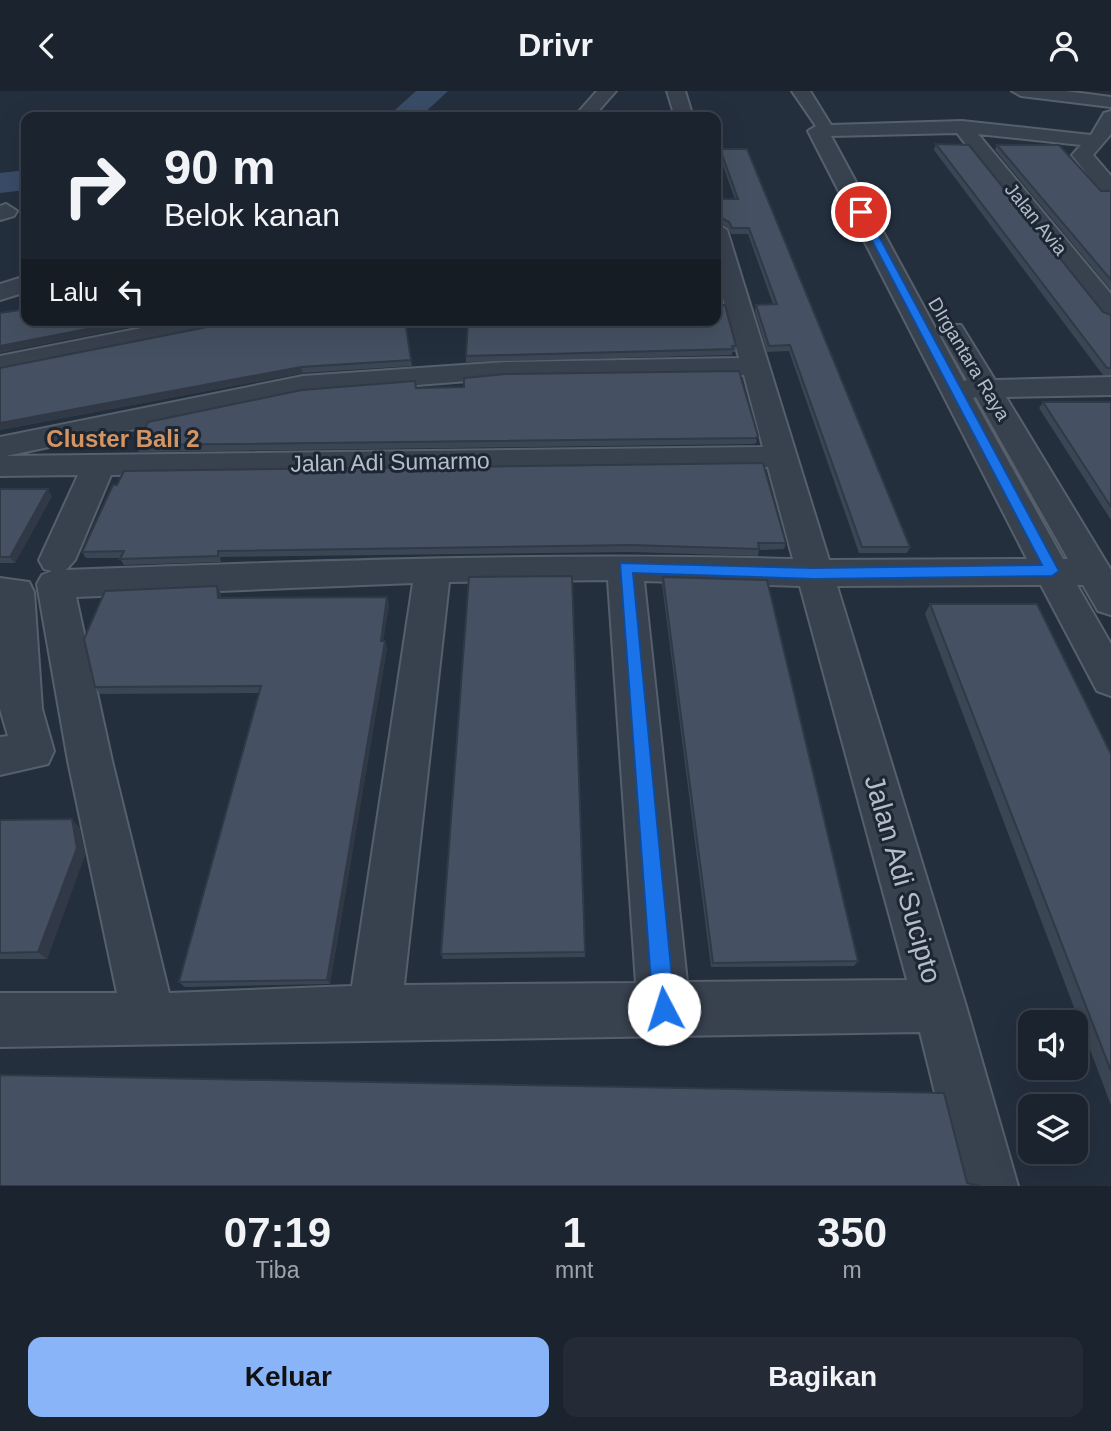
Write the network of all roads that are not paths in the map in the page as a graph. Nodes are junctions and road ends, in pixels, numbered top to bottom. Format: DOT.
graph roads {
  1 [pos="607,91"];
  2 [pos="676,91"];
  3 [pos="801,91"];
  4 [pos="1021,91"];
  5 [pos="1111,102"];
  6 [pos="588,112"];
  7 [pos="682,112"];
  8 [pos="1111,117"];
  9 [pos="961,127"];
  10 [pos="826,128"];
  11 [pos="1097,141"];
  12 [pos="1107,182"];
  13 [pos="721,269"];
  14 [pos="21,286"];
  15 [pos="0,292"];
  16 [pos="724,293"];
  17 [pos="1111,311"];
  18 [pos="194,326"];
  19 [pos="0,364"];
  20 [pos="754,366"];
  21 [pos="1111,386"];
  22 [pos="971,389"];
  23 [pos="0,447"];
  24 [pos="780,457"];
  25 [pos="99,465"];
  26 [pos="0,466"];
  27 [pos="57,560"];
  28 [pos="625,567"];
  29 [pos="433,569"];
  30 [pos="1052,571"];
  31 [pos="814,573"];
  32 [pos="1102,587"];
  33 [pos="0,593"];
  34 [pos="1111,680"];
  35 [pos="0,756"];
  36 [pos="940,1006"];
  37 [pos="664,1009"];
  38 [pos="375,1012"];
  39 [pos="0,1020"];
  40 [pos="149,1020"];
  41 [pos="988,1186"];
  1 -- 6 [label="street"];
  2 -- 7 [label="street"];
  3 -- 10 [label="street, DIrgantara Raya"];
  4 -- 5 [label="street"];
  8 -- 11 [label="street"];
  9 -- 10 [label="street"];
  9 -- 11 [label="street"];
  9 -- 17 [label="street, Jalan Avia"];
  10 -- 22 [label="street, DIrgantara Raya"];
  11 -- 12 [label="street"];
  13 -- 16 [label="street, Jalan Adi Sucipto"];
  14 -- 15 [label="street"];
  16 -- 20 [label="street, Jalan Adi Sucipto"];
  18 -- 19 [label="street"];
  20 -- 23 [label="street"];
  20 -- 24 [label="street, Jalan Adi Sucipto"];
  21 -- 22 [label="street"];
  22 -- 30 [label="street, DIrgantara Raya"];
  22 -- 32 [label="street, DIrgantara Raya"];
  24 -- 25 [label="street, Jalan Adi Sumarmo"];
  24 -- 31 [label="street, Jalan Adi Sucipto"];
  25 -- 26 [label="street, Jalan Adi Sumarmo"];
  25 -- 27 [label="street"];
  28 -- 29 [label="street"];
  28 -- 31 [label="street"];
  28 -- 37 [label="street"];
  29 -- 38 [label="street"];
  29 -- 40 [label="street"];
  30 -- 31 [label="street"];
  30 -- 32 [label="street"];
  30 -- 34 [label="street, DIrgantara Raya"];
  31 -- 36 [label="street, Jalan Adi Sucipto"];
  33 -- 35 [label="street"];
  36 -- 37 [label="street"];
  36 -- 41 [label="street, Jalan Adi Sucipto"];
  37 -- 38 [label="street"];
  38 -- 40 [label="street"];
  39 -- 40 [label="street"];
}
